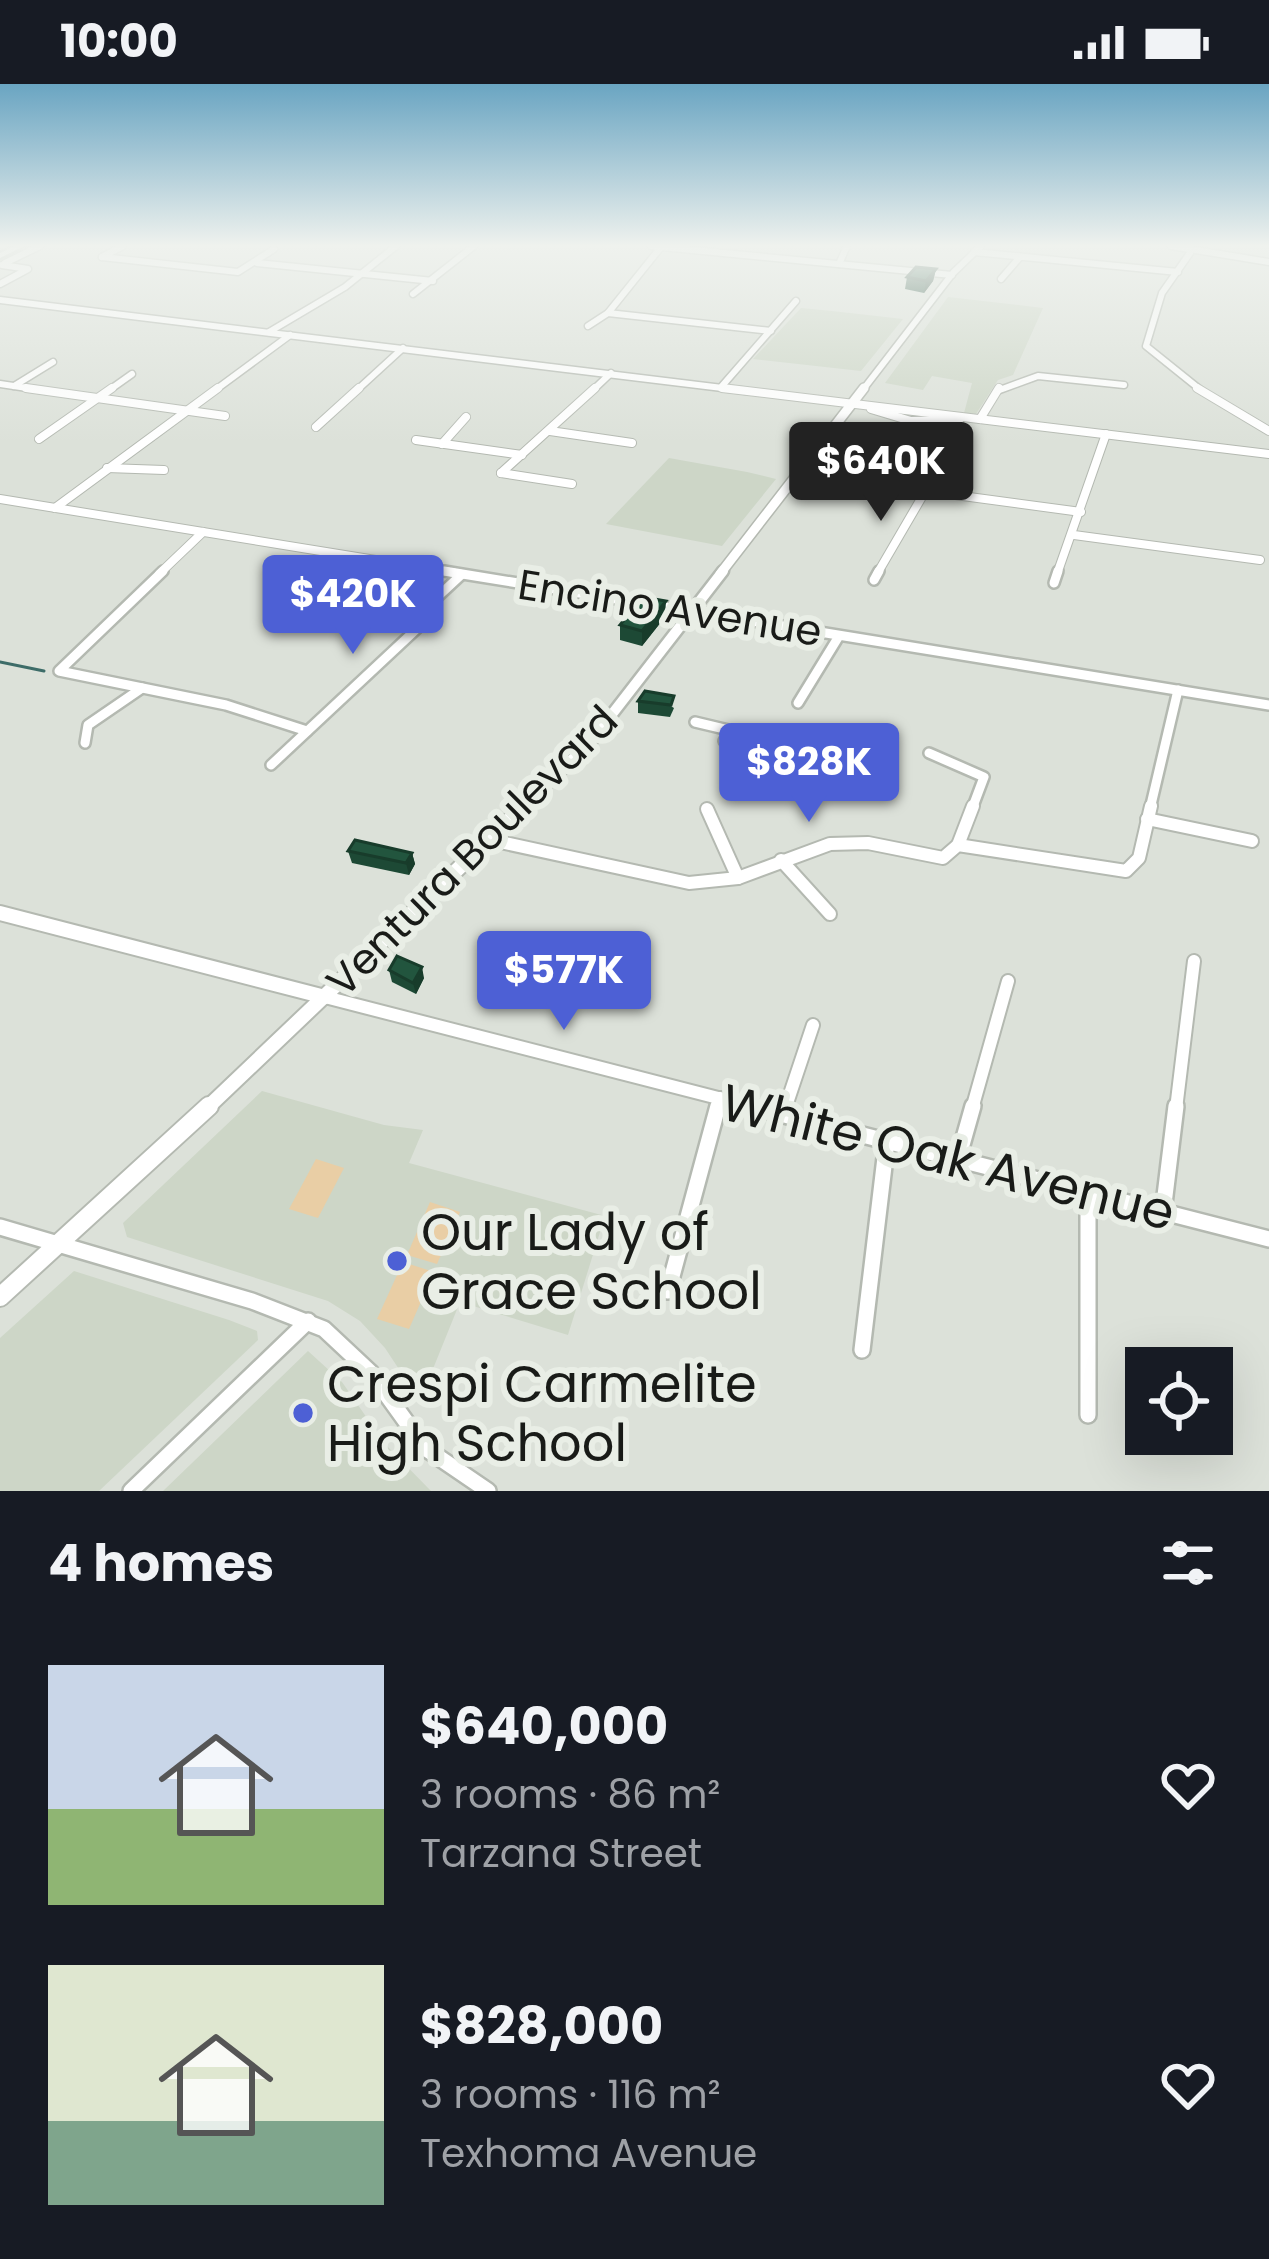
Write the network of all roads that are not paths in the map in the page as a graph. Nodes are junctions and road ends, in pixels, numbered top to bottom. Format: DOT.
graph roads {
  1 [pos="98,312"];
  2 [pos="302,312"];
  3 [pos="787,312"];
  4 [pos="924,312"];
  5 [pos="1156,312"];
  6 [pos="608,313"];
  7 [pos="588,326"];
  8 [pos="771,331"];
  9 [pos="269,332"];
  10 [pos="290,335"];
  11 [pos="404,348"];
  12 [pos="53,362"];
  13 [pos="611,373"];
  14 [pos="132,374"];
  15 [pos="0,384"];
  16 [pos="1124,385"];
  17 [pos="14,386"];
  18 [pos="726,387"];
  19 [pos="97,398"];
  20 [pos="853,404"];
  21 [pos="183,410"];
  22 [pos="225,416"];
  23 [pos="466,417"];
  24 [pos="980,419"];
  25 [pos="316,428"];
  26 [pos="550,431"];
  27 [pos="1269,431"];
  28 [pos="1106,434"];
  29 [pos="39,439"];
  30 [pos="416,440"];
  31 [pos="632,442"];
  32 [pos="442,444"];
  33 [pos="1269,454"];
  34 [pos="522,455"];
  35 [pos="113,467"];
  36 [pos="164,470"];
  37 [pos="799,474"];
  38 [pos="572,484"];
  39 [pos="926,490"];
  40 [pos="0,499"];
  41 [pos="55,508"];
  42 [pos="1081,512"];
  43 [pos="203,532"];
  44 [pos="1074,535"];
  45 [pos="1260,560"];
  46 [pos="461,574"];
  47 [pos="874,580"];
  48 [pos="1054,583"];
  49 [pos="692,612"];
  50 [pos="839,636"];
  51 [pos="142,688"];
  52 [pos="1178,690"];
  53 [pos="798,703"];
  54 [pos="1269,705"];
  55 [pos="695,722"];
  56 [pos="307,731"];
  57 [pos="85,743"];
  58 [pos="778,749"];
  59 [pos="929,753"];
  60 [pos="271,765"];
  61 [pos="707,809"];
  62 [pos="1147,819"];
  63 [pos="491,840"];
  64 [pos="1252,841"];
  65 [pos="958,845"];
  66 [pos="781,860"];
  67 [pos="738,878"];
  68 [pos="0,913"];
  69 [pos="830,914"];
  70 [pos="1194,961"];
  71 [pos="1008,981"];
  72 [pos="325,997"];
  73 [pos="813,1024"];
  74 [pos="720,1098"];
  75 [pos="783,1114"];
  76 [pos="887,1141"];
  77 [pos="958,1159"];
  78 [pos="1088,1192"];
  79 [pos="1163,1212"];
  80 [pos="0,1227"];
  81 [pos="1269,1239"];
  82 [pos="57,1245"];
  83 [pos="668,1292"];
  84 [pos="0,1297"];
  85 [pos="308,1321"];
  86 [pos="862,1350"];
  87 [pos="1088,1415"];
  88 [pos="131,1491"];
  89 [pos="488,1491"];
  1 -- 9 [label="street"];
  2 -- 9 [label="street"];
  3 -- 8 [label="street"];
  4 -- 20 [label="main road, Ventura Boulevard"];
  5 -- 27 [label="street"];
  6 -- 7 [label="street"];
  6 -- 8 [label="street"];
  8 -- 18 [label="street"];
  9 -- 10 [label="street"];
  10 -- 11 [label="street"];
  10 -- 21 [label="street"];
  11 -- 13 [label="street"];
  11 -- 25 [label="street"];
  12 -- 17 [label="street"];
  13 -- 18 [label="street"];
  13 -- 26 [label="street"];
  14 -- 19 [label="street"];
  15 -- 17 [label="street"];
  16 -- 24 [label="street"];
  17 -- 19 [label="street"];
  18 -- 20 [label="street"];
  19 -- 21 [label="street"];
  19 -- 29 [label="street"];
  20 -- 24 [label="street"];
  20 -- 37 [label="main road, Ventura Boulevard"];
  21 -- 22 [label="street"];
  21 -- 35 [label="street"];
  23 -- 32 [label="street"];
  24 -- 28 [label="street"];
  26 -- 31 [label="street"];
  26 -- 34 [label="street"];
  28 -- 33 [label="street"];
  28 -- 42 [label="street"];
  30 -- 32 [label="street"];
  32 -- 34 [label="street"];
  34 -- 38 [label="street"];
  35 -- 36 [label="street"];
  35 -- 41 [label="street"];
  37 -- 39 [label="street"];
  37 -- 49 [label="main road, Ventura Boulevard"];
  39 -- 42 [label="street"];
  39 -- 47 [label="street"];
  40 -- 41 [label="street, Encino Avenue"];
  41 -- 43 [label="street, Encino Avenue"];
  42 -- 44 [label="street"];
  43 -- 46 [label="street, Encino Avenue"];
  43 -- 51 [label="street"];
  44 -- 45 [label="street"];
  44 -- 48 [label="street"];
  46 -- 49 [label="street, Encino Avenue"];
  46 -- 56 [label="street"];
  49 -- 50 [label="street, Encino Avenue"];
  49 -- 63 [label="main road, Ventura Boulevard"];
  50 -- 52 [label="street, Encino Avenue"];
  50 -- 53 [label="street"];
  51 -- 56 [label="street"];
  51 -- 57 [label="street"];
  52 -- 54 [label="street, Encino Avenue"];
  52 -- 62 [label="street"];
  55 -- 58 [label="street"];
  56 -- 60 [label="street"];
  59 -- 65 [label="street"];
  61 -- 67 [label="street"];
  62 -- 64 [label="street"];
  62 -- 65 [label="street"];
  63 -- 67 [label="street"];
  63 -- 72 [label="main road, Ventura Boulevard"];
  65 -- 66 [label="street"];
  66 -- 67 [label="street"];
  66 -- 69 [label="street"];
  68 -- 72 [label="main road, White Oak Avenue"];
  70 -- 79 [label="street"];
  71 -- 77 [label="street"];
  72 -- 74 [label="street, White Oak Avenue"];
  72 -- 82 [label="main road, Ventura Boulevard"];
  73 -- 75 [label="street"];
  74 -- 75 [label="street, White Oak Avenue"];
  74 -- 83 [label="street"];
  75 -- 76 [label="street, White Oak Avenue"];
  76 -- 77 [label="street, White Oak Avenue"];
  76 -- 86 [label="street"];
  77 -- 78 [label="street, White Oak Avenue"];
  78 -- 79 [label="street, White Oak Avenue"];
  78 -- 87 [label="street"];
  79 -- 81 [label="street, White Oak Avenue"];
  80 -- 82 [label="street"];
  82 -- 84 [label="main road, Ventura Boulevard"];
  82 -- 85 [label="street"];
  85 -- 88 [label="street"];
  85 -- 89 [label="street"];
}
